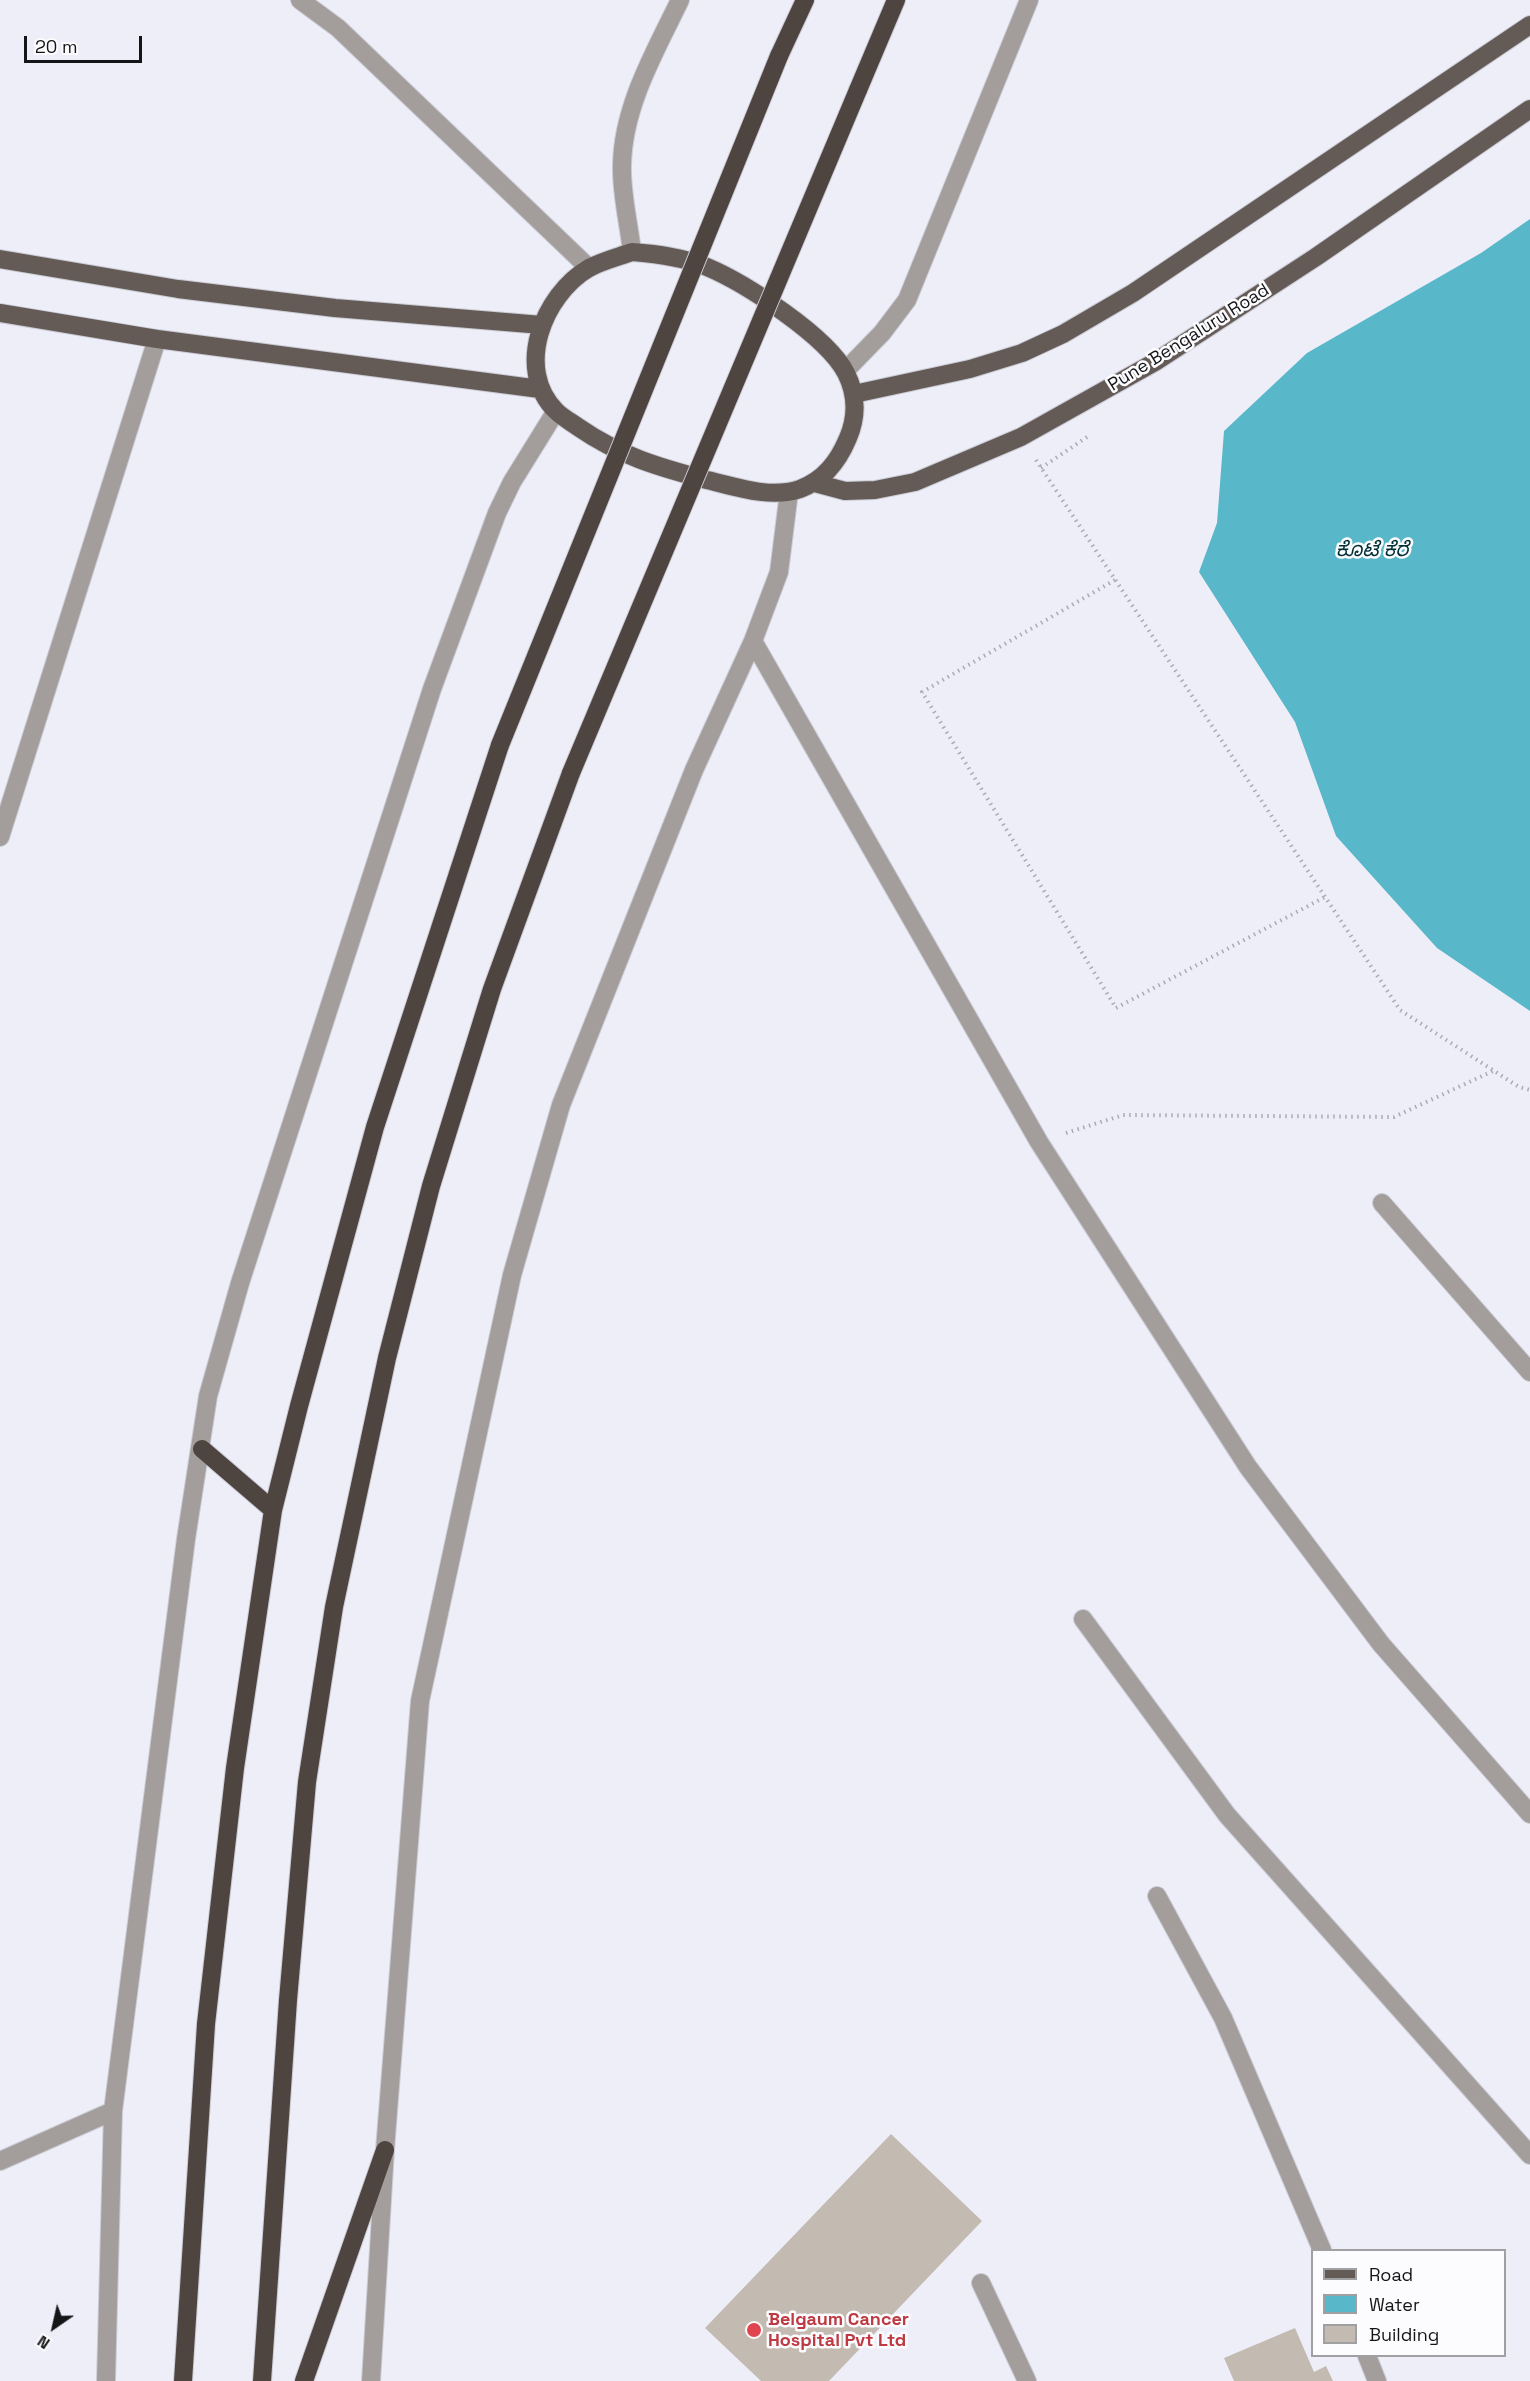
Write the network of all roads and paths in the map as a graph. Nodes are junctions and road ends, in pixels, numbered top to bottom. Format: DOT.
graph roads {
  1 [pos="300,0"];
  2 [pos="680,0"];
  3 [pos="805,0"];
  4 [pos="896,0"];
  5 [pos="1029,0"];
  6 [pos="1530,25"];
  7 [pos="1530,109"];
  8 [pos="632,252"];
  9 [pos="0,259"];
  10 [pos="589,268"];
  11 [pos="0,313"];
  12 [pos="542,326"];
  13 [pos="157,339"];
  14 [pos="845,372"];
  15 [pos="540,389"];
  16 [pos="854,394"];
  17 [pos="556,411"];
  18 [pos="1021,437"];
  19 [pos="815,483"];
  20 [pos="789,492"];
  21 [pos="1115,580"];
  22 [pos="753,641"];
  23 [pos="0,837"];
  24 [pos="1325,897"];
  25 [pos="1494,1071"];
  26 [pos="1530,1089"];
  27 [pos="1039,1142"];
  28 [pos="1382,1203"];
  29 [pos="1530,1372"];
  30 [pos="202,1449"];
  31 [pos="273,1510"];
  32 [pos="1083,1619"];
  33 [pos="1530,1814"];
  34 [pos="1157,1896"];
  35 [pos="113,2111"];
  36 [pos="385,2150"];
  37 [pos="1530,2155"];
  38 [pos="0,2161"];
  39 [pos="1322,2249"];
  40 [pos="981,2283"];
  41 [pos="1367,2357"];
  42 [pos="106,2381"];
  43 [pos="183,2381"];
  44 [pos="262,2381"];
  45 [pos="304,2381"];
  46 [pos="371,2381"];
  47 [pos="1027,2381"];
  48 [pos="1377,2381"];
  1 -- 10 [label="street"];
  2 -- 8 [label="street"];
  3 -- 31 [label="highway, bridge"];
  4 -- 44 [label="highway, bridge"];
  5 -- 14 [label="street"];
  6 -- 16 [label="main road"];
  7 -- 18 [label="main road, Pune Bengaluru Road"];
  8 -- 10 [label="main road"];
  8 -- 14 [label="main road"];
  9 -- 12 [label="main road"];
  10 -- 12 [label="main road"];
  11 -- 13 [label="main road"];
  12 -- 15 [label="main road"];
  13 -- 15 [label="main road"];
  13 -- 23 [label="street"];
  14 -- 16 [label="main road"];
  15 -- 17 [label="main road"];
  16 -- 19 [label="main road"];
  17 -- 20 [label="main road"];
  17 -- 30 [label="street"];
  18 -- 19 [label="main road, Pune Bengaluru Road"];
  18 -- 21 [label="path"];
  19 -- 20 [label="main road"];
  20 -- 22 [label="street"];
  21 -- 24 [label="path"];
  21 -- 24 [label="path"];
  22 -- 27 [label="street"];
  22 -- 36 [label="street"];
  24 -- 25 [label="path"];
  25 -- 26 [label="path"];
  25 -- 27 [label="path"];
  27 -- 33 [label="street"];
  28 -- 29 [label="street"];
  30 -- 31 [label="highway"];
  30 -- 35 [label="street"];
  31 -- 43 [label="highway"];
  32 -- 37 [label="street"];
  34 -- 39 [label="street"];
  35 -- 38 [label="street"];
  35 -- 42 [label="street"];
  36 -- 45 [label="highway"];
  36 -- 46 [label="street"];
  40 -- 47 [label="street"];
  41 -- 48 [label="street"];
}
